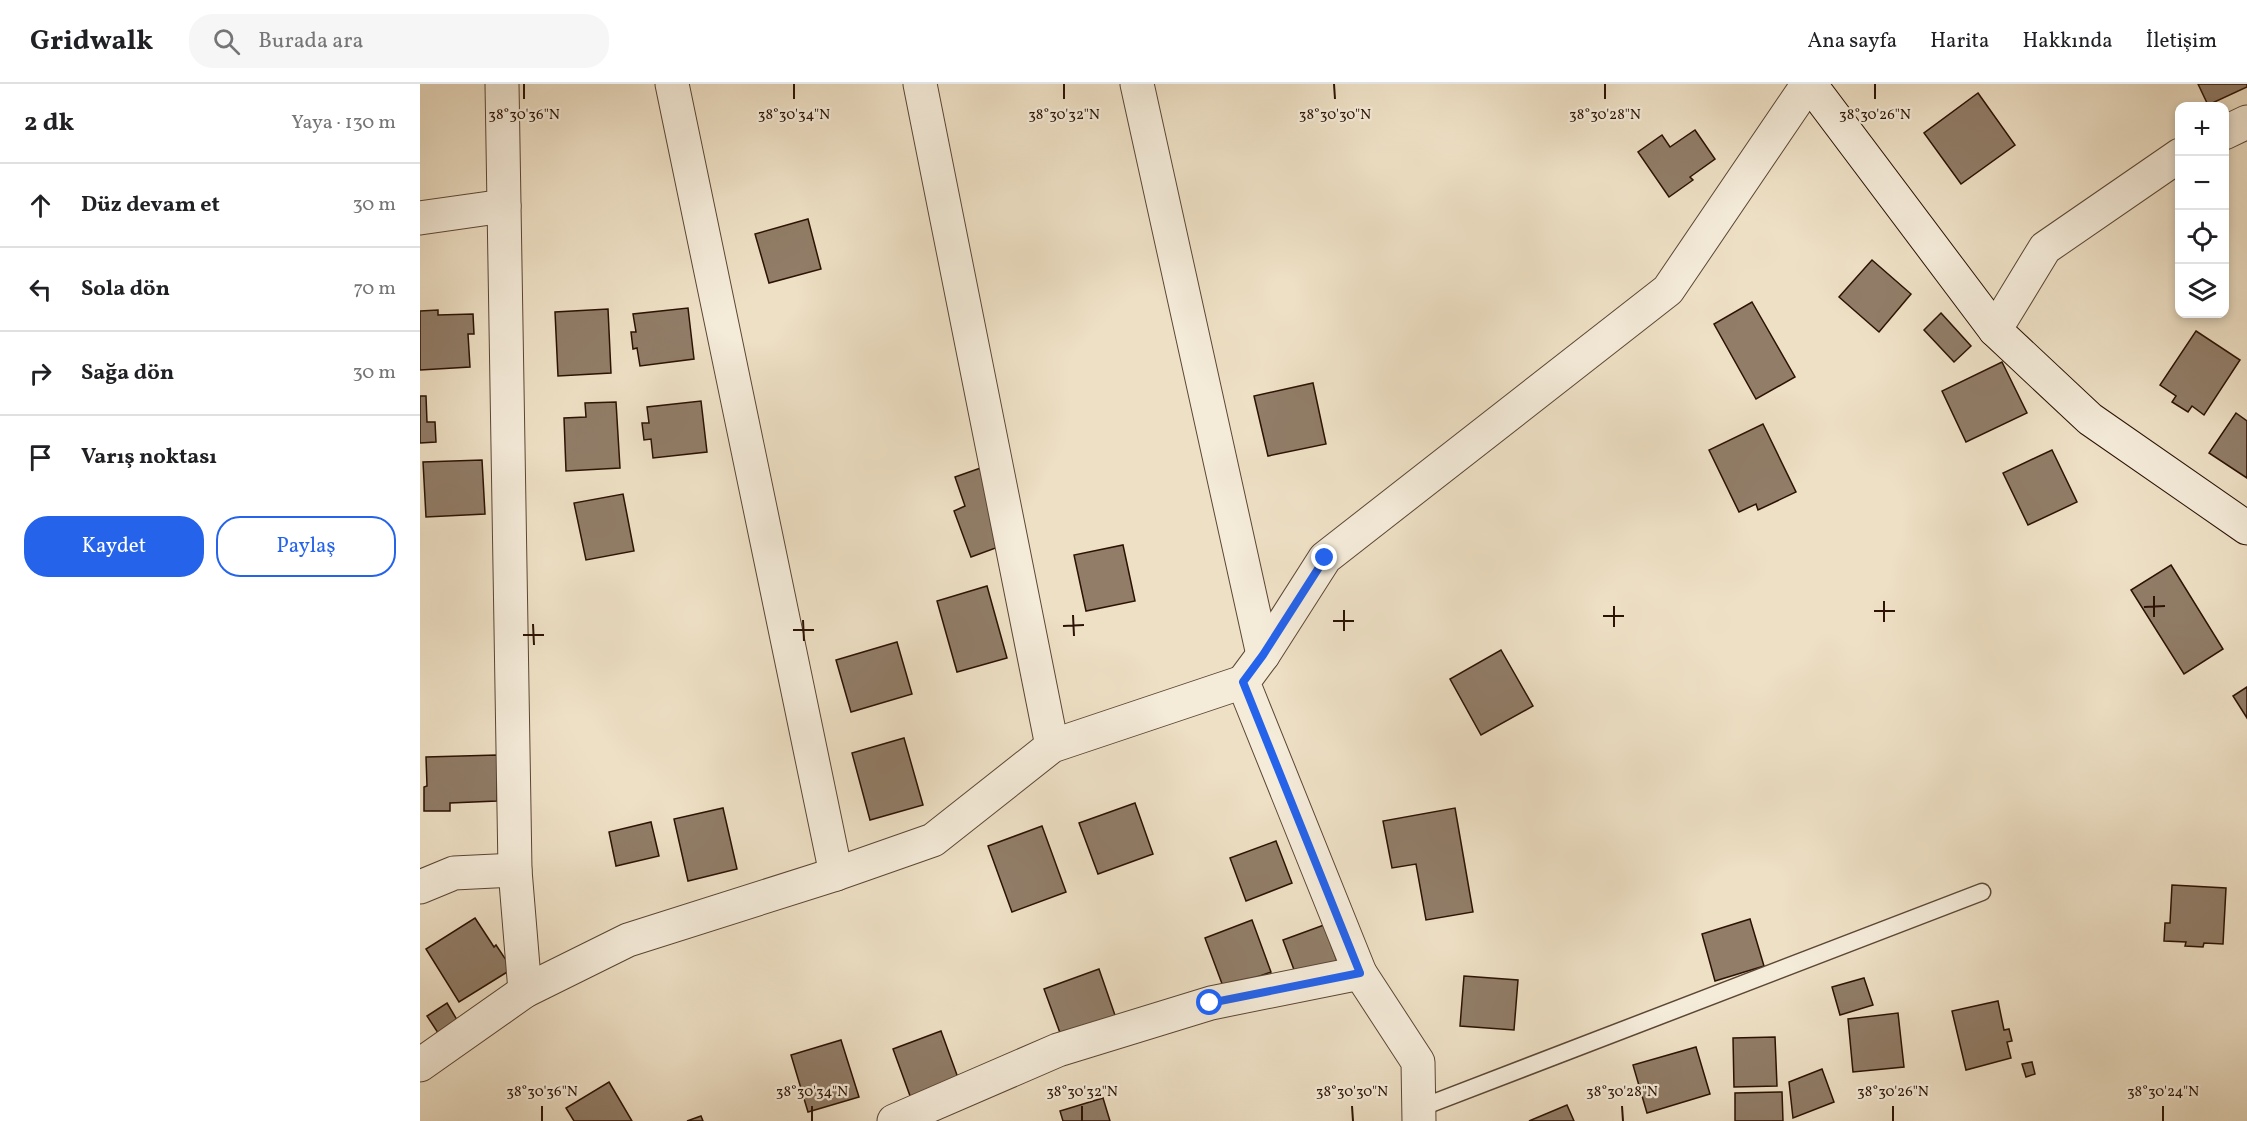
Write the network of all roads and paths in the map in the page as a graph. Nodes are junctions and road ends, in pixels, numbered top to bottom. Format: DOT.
graph roads {
  1 [pos="501,84"];
  2 [pos="672,84"];
  3 [pos="920,84"];
  4 [pos="1137,84"];
  5 [pos="1809,84"];
  6 [pos="2247,122"];
  7 [pos="2229,131"];
  8 [pos="2179,156"];
  9 [pos="504,206"];
  10 [pos="420,218"];
  11 [pos="1995,330"];
  12 [pos="2247,528"];
  13 [pos="1263,655"];
  14 [pos="1243,682"];
  15 [pos="1052,746"];
  16 [pos="515,870"];
  17 [pos="836,874"];
  18 [pos="420,887"];
  19 [pos="1982,892"];
  20 [pos="1360,973"];
  21 [pos="525,991"];
  22 [pos="420,1065"];
  23 [pos="1419,1115"];
  24 [pos="894,1121"];
  1 -- 9 [label="street"];
  2 -- 17 [label="street"];
  3 -- 15 [label="street"];
  4 -- 13 [label="street"];
  5 -- 11 [label="street"];
  5 -- 13 [label="street"];
  6 -- 7 [label="street"];
  8 -- 11 [label="street"];
  9 -- 10 [label="street"];
  9 -- 16 [label="street"];
  11 -- 12 [label="street"];
  13 -- 14 [label="street"];
  14 -- 15 [label="street"];
  14 -- 20 [label="street"];
  15 -- 17 [label="street"];
  16 -- 18 [label="street"];
  16 -- 21 [label="street"];
  17 -- 21 [label="street"];
  19 -- 23 [label="lane"];
  20 -- 23 [label="street"];
  20 -- 24 [label="street"];
  21 -- 22 [label="street"];
}
